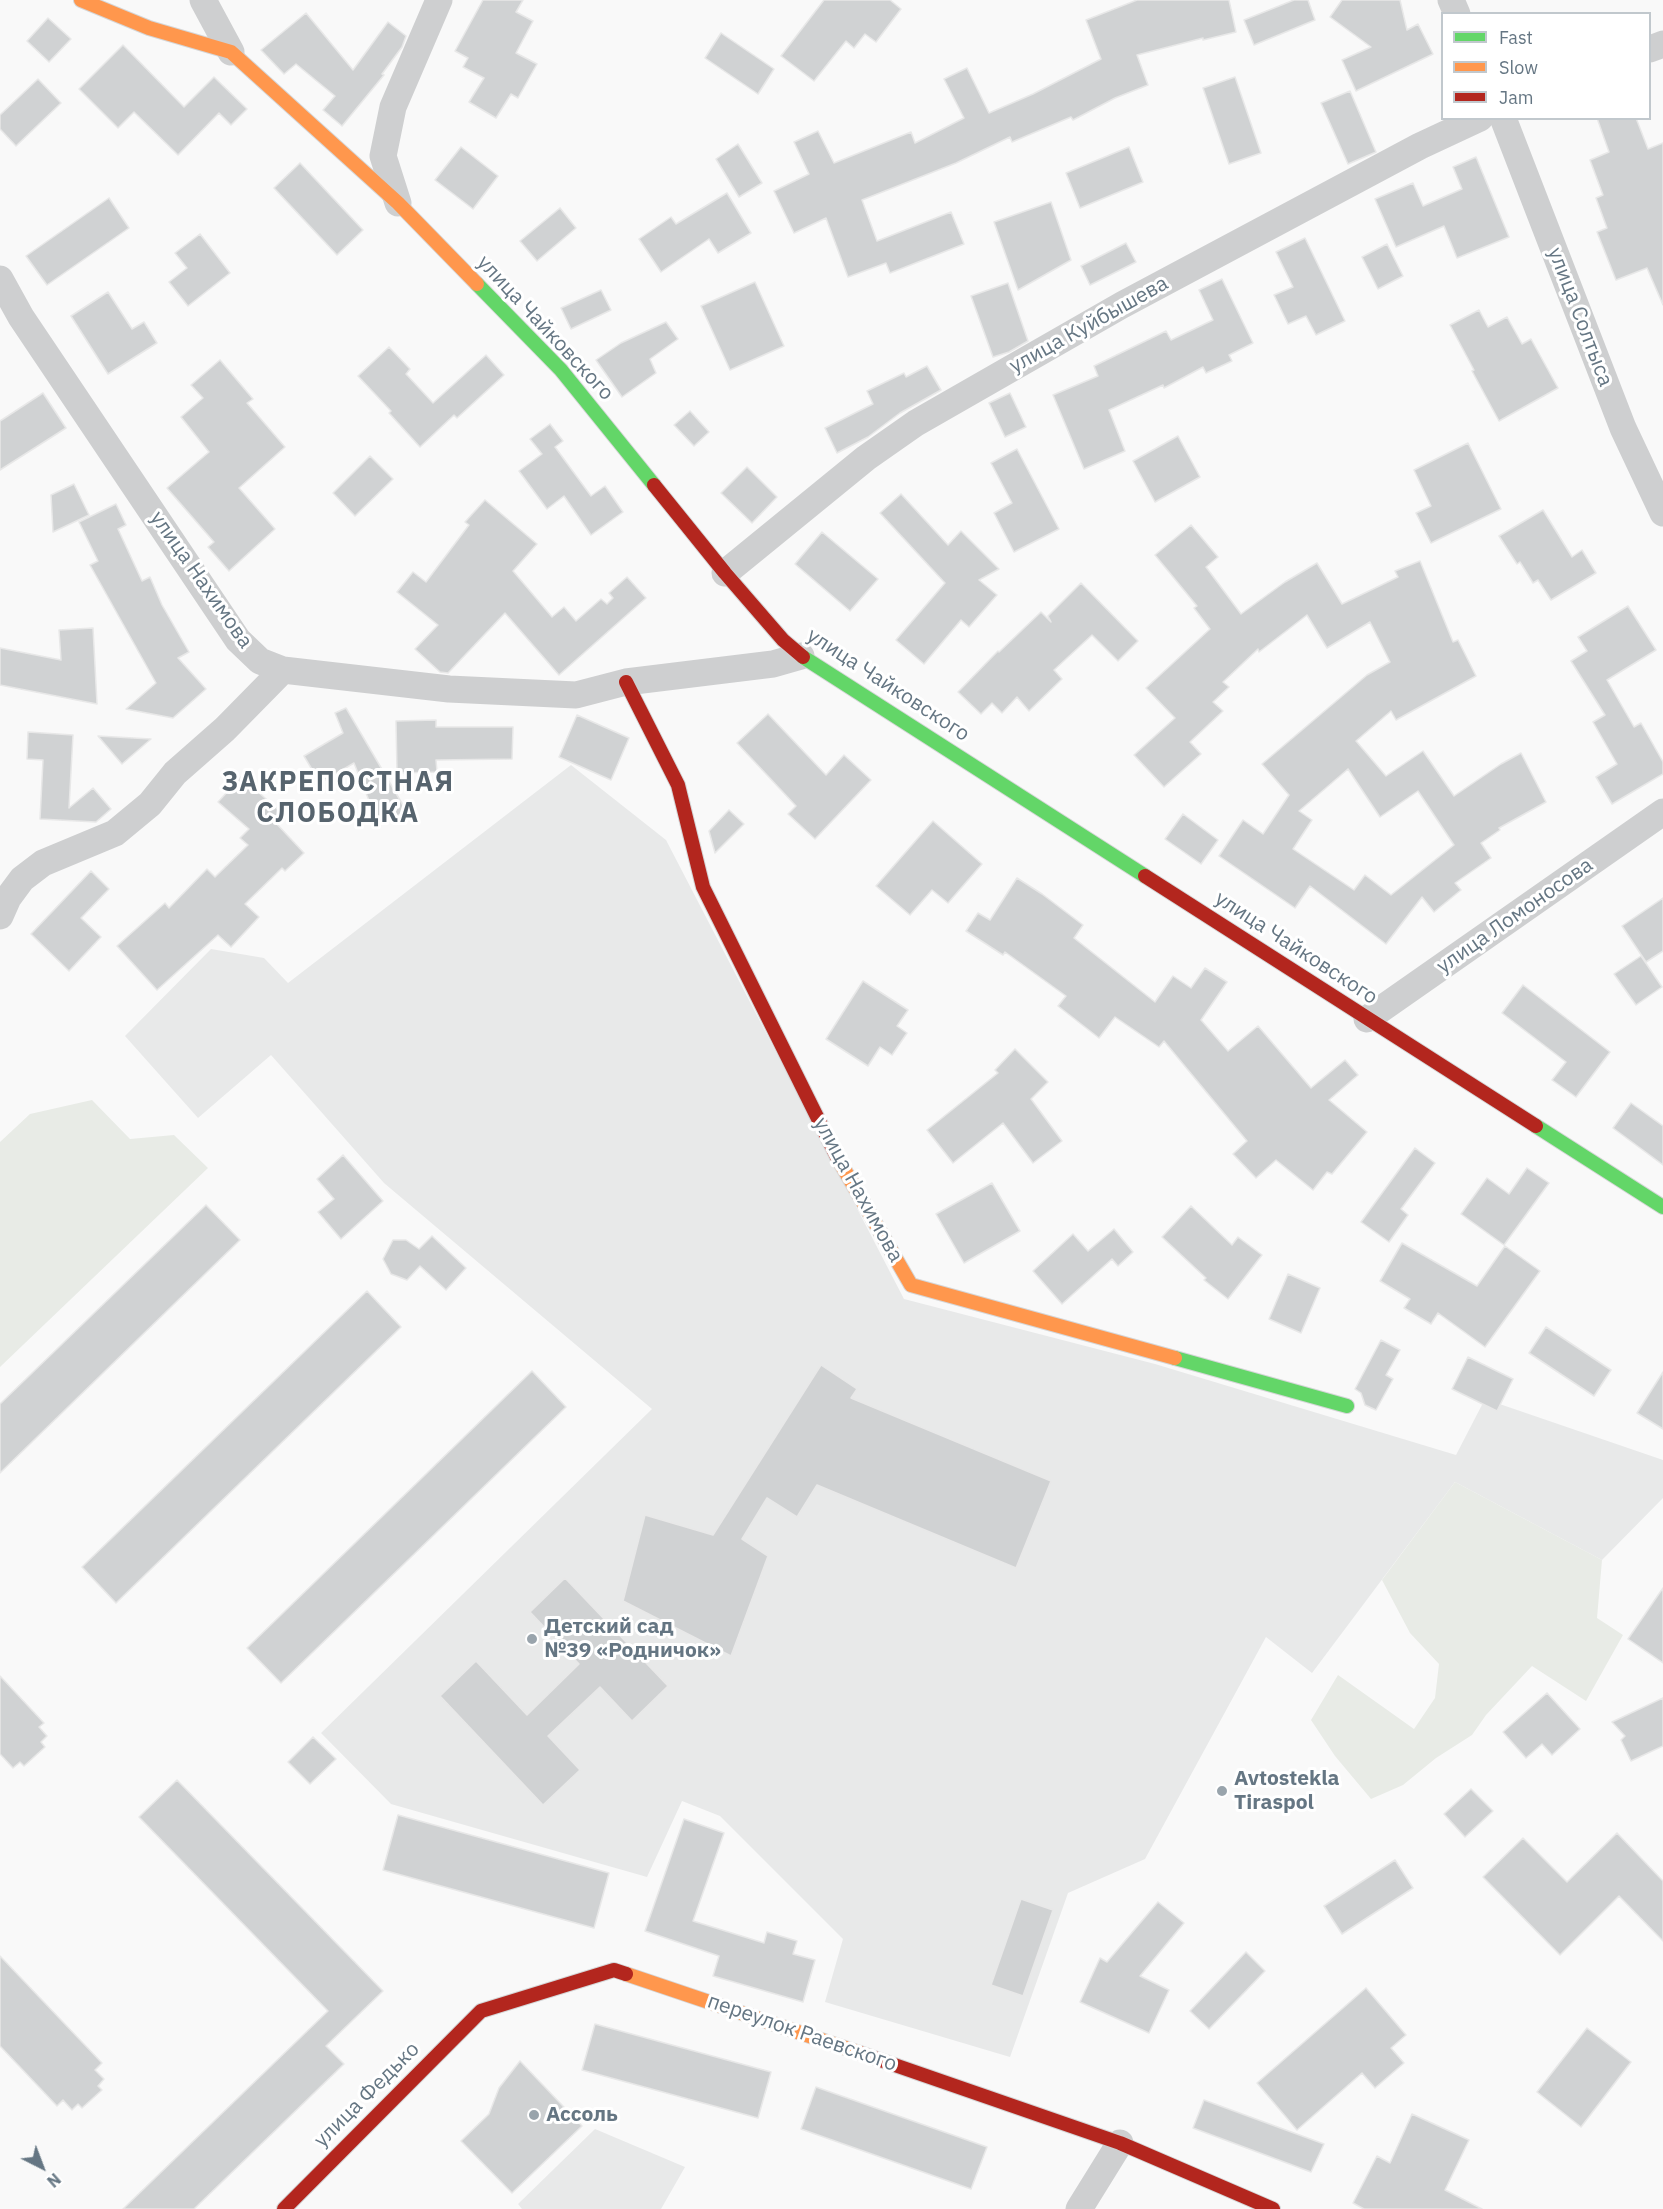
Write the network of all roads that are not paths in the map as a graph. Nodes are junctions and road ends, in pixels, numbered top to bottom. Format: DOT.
graph roads {
  1 [pos="81,0"];
  2 [pos="203,0"];
  3 [pos="440,0"];
  4 [pos="231,52"];
  5 [pos="1476,120"];
  6 [pos="1504,120"];
  7 [pos="398,203"];
  8 [pos="0,279"];
  9 [pos="1663,513"];
  10 [pos="725,573"];
  11 [pos="801,656"];
  12 [pos="283,670"];
  13 [pos="626,682"];
  14 [pos="1663,812"];
  15 [pos="0,916"];
  16 [pos="1367,1019"];
  17 [pos="1663,1207"];
  18 [pos="1347,1406"];
  19 [pos="481,2011"];
  20 [pos="1120,2143"];
  21 [pos="284,2209"];
  22 [pos="1079,2209"];
  23 [pos="1273,2209"];
  1 -- 4 [label="street, улица Чайковского"];
  2 -- 4 [label="street"];
  3 -- 7 [label="street"];
  4 -- 7 [label="street, улица Чайковского"];
  5 -- 10 [label="street, улица Куйбышева"];
  6 -- 9 [label="street, улица Солтыса"];
  7 -- 10 [label="street, улица Чайковского"];
  8 -- 12 [label="street, улица Нахимова"];
  10 -- 11 [label="street, улица Чайковского"];
  11 -- 13 [label="street, улица Нахимова"];
  11 -- 16 [label="street, улица Чайковского"];
  12 -- 13 [label="street, улица Нахимова"];
  12 -- 15 [label="street"];
  13 -- 18 [label="street, улица Нахимова"];
  14 -- 16 [label="street, улица Ломоносова"];
  16 -- 17 [label="street, улица Чайковского"];
  19 -- 20 [label="street, переулок Раевского"];
  19 -- 21 [label="street, улица Федько"];
  20 -- 22 [label="street"];
  20 -- 23 [label="street, переулок Раевского"];
}
